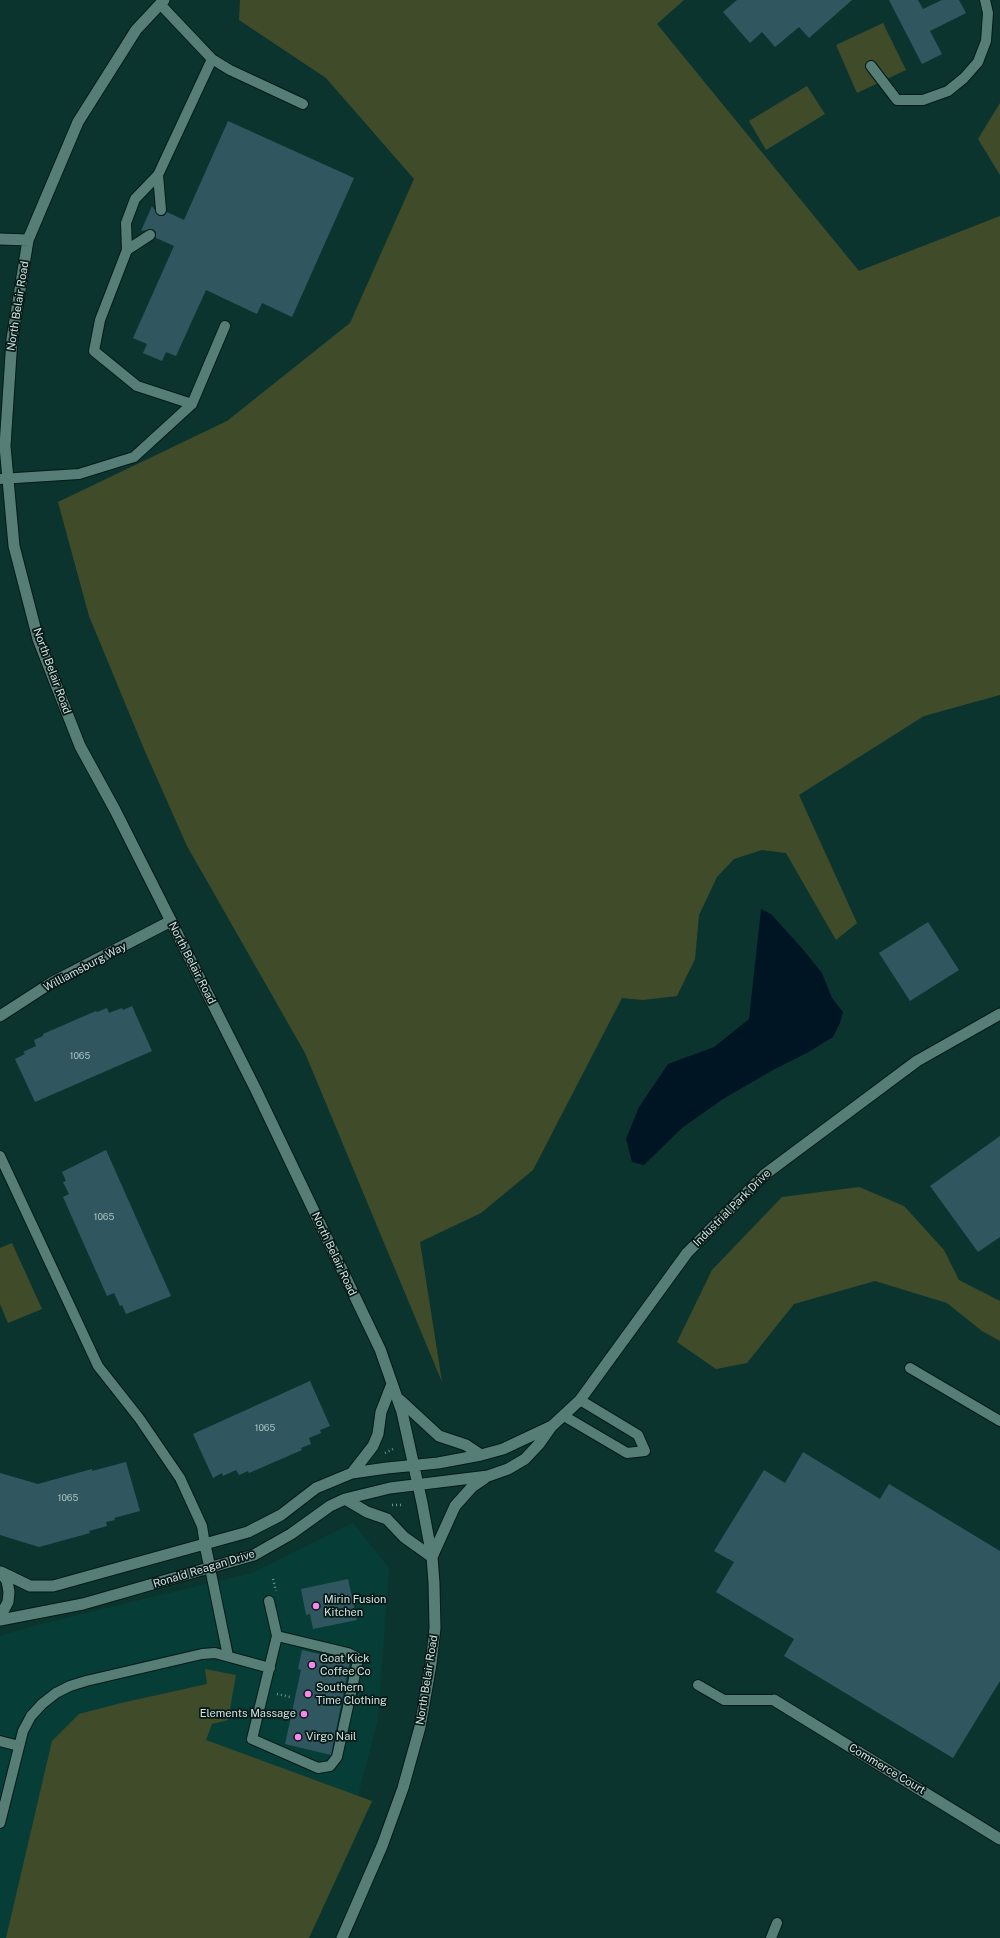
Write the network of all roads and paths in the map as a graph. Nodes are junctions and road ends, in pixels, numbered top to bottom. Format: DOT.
graph roads {
  1 [pos="985,0"];
  2 [pos="162,2"];
  3 [pos="212,59"];
  4 [pos="871,66"];
  5 [pos="303,104"];
  6 [pos="158,175"];
  7 [pos="161,210"];
  8 [pos="150,235"];
  9 [pos="0,239"];
  10 [pos="28,240"];
  11 [pos="127,250"];
  12 [pos="226,326"];
  13 [pos="192,404"];
  14 [pos="4,478"];
  15 [pos="171,921"];
  16 [pos="1000,1014"];
  17 [pos="0,1016"];
  18 [pos="0,1156"];
  19 [pos="910,1368"];
  20 [pos="392,1384"];
  21 [pos="397,1397"];
  22 [pos="580,1400"];
  23 [pos="564,1416"];
  24 [pos="1000,1421"];
  25 [pos="552,1426"];
  26 [pos="393,1449"];
  27 [pos="383,1455"];
  28 [pos="481,1455"];
  29 [pos="414,1465"];
  30 [pos="352,1473"];
  31 [pos="488,1476"];
  32 [pos="418,1485"];
  33 [pos="345,1499"];
  34 [pos="404,1505"];
  35 [pos="392,1506"];
  36 [pos="206,1545"];
  37 [pos="432,1557"];
  38 [pos="210,1568"];
  39 [pos="1,1571"];
  40 [pos="269,1601"];
  41 [pos="0,1619"];
  42 [pos="278,1636"];
  43 [pos="228,1656"];
  44 [pos="270,1668"];
  45 [pos="698,1685"];
  46 [pos="274,1693"];
  47 [pos="290,1697"];
  48 [pos="774,1700"];
  49 [pos="0,1741"];
  50 [pos="19,1746"];
  51 [pos="0,1823"];
  52 [pos="1000,1839"];
  53 [pos="777,1923"];
  54 [pos="342,1938"];
  55 [pos="771,1938"];
  1 -- 4 [label="lane"];
  2 -- 3 [label="lane"];
  2 -- 10 [label="street, North Belair Road"];
  3 -- 5 [label="lane"];
  3 -- 6 [label="lane"];
  6 -- 7 [label="lane"];
  6 -- 11 [label="lane"];
  8 -- 11 [label="lane"];
  9 -- 10 [label="street"];
  10 -- 14 [label="street, North Belair Road"];
  11 -- 13 [label="lane"];
  12 -- 13 [label="lane"];
  13 -- 14 [label="lane"];
  14 -- 15 [label="street, North Belair Road"];
  15 -- 17 [label="street, Williamsburg Way"];
  15 -- 20 [label="street, North Belair Road"];
  16 -- 22 [label="street, Industrial Park Drive"];
  18 -- 36 [label="lane"];
  19 -- 24 [label="lane"];
  20 -- 21 [label="street, North Belair Road"];
  20 -- 30 [label="street"];
  21 -- 28 [label="street"];
  21 -- 29 [label="street, North Belair Road"];
  22 -- 23 [label="street, Industrial Park Drive"];
  22 -- 23 [label="lane"];
  23 -- 25 [label="street, Industrial Park Drive"];
  25 -- 28 [label="street, Industrial Park Drive"];
  25 -- 31 [label="street, Industrial Park Drive"];
  26 -- 27 [label="path"];
  28 -- 29 [label="street, Industrial Park Drive"];
  29 -- 30 [label="street, Ronald Reagan Drive"];
  29 -- 32 [label="street, North Belair Road"];
  30 -- 36 [label="street, Ronald Reagan Drive"];
  31 -- 32 [label="street, Industrial Park Drive"];
  31 -- 37 [label="street"];
  32 -- 33 [label="street, Ronald Reagan Drive"];
  32 -- 37 [label="street, North Belair Road"];
  33 -- 37 [label="street"];
  33 -- 38 [label="street, Ronald Reagan Drive"];
  34 -- 35 [label="path"];
  36 -- 38 [label="street"];
  36 -- 39 [label="street, Ronald Reagan Drive"];
  37 -- 54 [label="street, North Belair Road"];
  38 -- 41 [label="street, Ronald Reagan Drive"];
  38 -- 43 [label="lane"];
  39 -- 41 [label="street, Ronald Reagan Drive"];
  40 -- 42 [label="lane"];
  42 -- 44 [label="lane"];
  42 -- 44 [label="lane"];
  43 -- 44 [label="lane"];
  43 -- 50 [label="lane"];
  45 -- 48 [label="lane"];
  46 -- 47 [label="path"];
  48 -- 52 [label="street, Commerce Court"];
  49 -- 50 [label="lane"];
  50 -- 51 [label="lane"];
  53 -- 55 [label="lane"];
}
